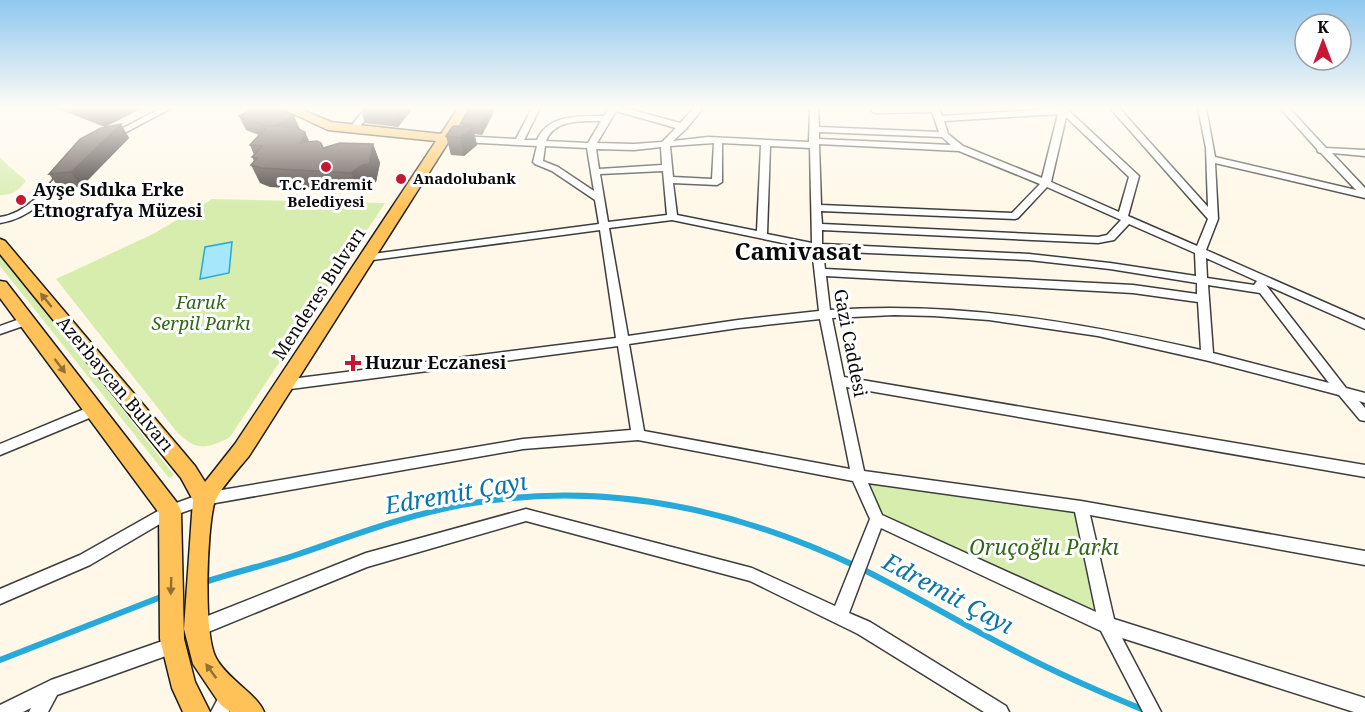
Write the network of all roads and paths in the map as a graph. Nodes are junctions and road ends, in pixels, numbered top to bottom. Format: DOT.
graph roads {
  1 [pos="440,141"];
  2 [pos="504,141"];
  3 [pos="594,141"];
  4 [pos="668,141"];
  5 [pos="714,141"];
  6 [pos="718,141"];
  7 [pos="729,141"];
  8 [pos="778,141"];
  9 [pos="813,141"];
  10 [pos="849,141"];
  11 [pos="952,141"];
  12 [pos="1056,141"];
  13 [pos="1097,141"];
  14 [pos="1144,141"];
  15 [pos="1207,141"];
  16 [pos="1313,141"];
  17 [pos="519,142"];
  18 [pos="766,142"];
  19 [pos="543,144"];
  20 [pos="665,144"];
  21 [pos="591,146"];
  22 [pos="960,148"];
  23 [pos="1321,150"];
  24 [pos="1365,153"];
  25 [pos="1210,159"];
  26 [pos="74,160"];
  27 [pos="668,168"];
  28 [pos="595,172"];
  29 [pos="669,180"];
  30 [pos="1046,183"];
  31 [pos="1365,195"];
  32 [pos="598,198"];
  33 [pos="817,208"];
  34 [pos="672,217"];
  35 [pos="1125,218"];
  36 [pos="1213,219"];
  37 [pos="0,220"];
  38 [pos="605,226"];
  39 [pos="817,227"];
  40 [pos="762,235"];
  41 [pos="0,244"];
  42 [pos="817,247"];
  43 [pos="1200,251"];
  44 [pos="365,258"];
  45 [pos="820,272"];
  46 [pos="1251,274"];
  47 [pos="1202,279"];
  48 [pos="0,286"];
  49 [pos="1264,290"];
  50 [pos="1203,299"];
  51 [pos="825,313"];
  52 [pos="26,321"];
  53 [pos="1365,325"];
  54 [pos="0,330"];
  55 [pos="621,341"];
  56 [pos="1207,357"];
  57 [pos="840,381"];
  58 [pos="283,385"];
  59 [pos="1342,391"];
  60 [pos="1365,398"];
  61 [pos="94,410"];
  62 [pos="1365,416"];
  63 [pos="638,435"];
  64 [pos="0,450"];
  65 [pos="1365,471"];
  66 [pos="858,476"];
  67 [pos="204,500"];
  68 [pos="1081,507"];
  69 [pos="170,511"];
  70 [pos="878,519"];
  71 [pos="1365,558"];
  72 [pos="0,597"];
  73 [pos="839,617"];
  74 [pos="196,622"];
  75 [pos="1107,626"];
  76 [pos="171,637"];
  77 [pos="51,689"];
  78 [pos="224,703"];
  79 [pos="1365,707"];
  80 [pos="4,712"];
  81 [pos="38,712"];
  82 [pos="197,712"];
  83 [pos="251,712"];
  84 [pos="1000,712"];
  85 [pos="1152,712"];
  1 -- 44 [label="main road, Menderes Bulvarı"];
  2 -- 17 [label="street"];
  3 -- 21 [label="street"];
  4 -- 20 [label="street"];
  5 -- 20 [label="street"];
  6 -- 29 [label="street"];
  7 -- 18 [label="street"];
  8 -- 18 [label="street"];
  9 -- 33 [label="street, Gazi Caddesi"];
  10 -- 22 [label="street"];
  11 -- 22 [label="street"];
  12 -- 30 [label="street"];
  13 -- 35 [label="street"];
  14 -- 36 [label="street"];
  15 -- 25 [label="street"];
  16 -- 23 [label="street"];
  17 -- 19 [label="street"];
  18 -- 40 [label="street"];
  19 -- 21 [label="street"];
  19 -- 32 [label="street"];
  20 -- 21 [label="street"];
  20 -- 27 [label="street"];
  21 -- 28 [label="street"];
  22 -- 30 [label="street"];
  23 -- 24 [label="street"];
  23 -- 31 [label="street"];
  25 -- 31 [label="street"];
  25 -- 36 [label="street"];
  26 -- 37 [label="street"];
  27 -- 28 [label="street"];
  27 -- 29 [label="street"];
  28 -- 32 [label="street"];
  29 -- 34 [label="street"];
  30 -- 33 [label="street"];
  30 -- 35 [label="street"];
  32 -- 38 [label="street"];
  33 -- 39 [label="street, Gazi Caddesi"];
  34 -- 38 [label="street"];
  34 -- 40 [label="street"];
  35 -- 39 [label="street"];
  35 -- 43 [label="street"];
  36 -- 43 [label="street"];
  38 -- 44 [label="street"];
  38 -- 55 [label="street"];
  39 -- 42 [label="street, Gazi Caddesi"];
  40 -- 42 [label="street"];
  67 -- 41 [label="main road, Azerbaycan Bulvarı, one-way"];
  42 -- 45 [label="street, Gazi Caddesi"];
  42 -- 47 [label="street"];
  43 -- 46 [label="street"];
  43 -- 47 [label="street"];
  44 -- 58 [label="main road, Menderes Bulvarı"];
  45 -- 50 [label="street"];
  45 -- 51 [label="street, Gazi Caddesi"];
  46 -- 49 [label="street"];
  46 -- 53 [label="street"];
  47 -- 49 [label="street"];
  47 -- 50 [label="street"];
  48 -- 52 [label="main road, Azerbaycan Bulvarı"];
  49 -- 59 [label="street"];
  50 -- 56 [label="street"];
  51 -- 55 [label="street"];
  51 -- 56 [label="street"];
  51 -- 57 [label="street, Gazi Caddesi"];
  52 -- 54 [label="street"];
  52 -- 61 [label="main road, Azerbaycan Bulvarı, one-way"];
  55 -- 58 [label="street"];
  55 -- 63 [label="street"];
  56 -- 59 [label="street"];
  57 -- 65 [label="street"];
  57 -- 66 [label="street, Gazi Caddesi"];
  58 -- 67 [label="main road, Menderes Bulvarı"];
  59 -- 60 [label="street"];
  59 -- 62 [label="street"];
  61 -- 64 [label="street"];
  61 -- 69 [label="main road, Azerbaycan Bulvarı"];
  63 -- 66 [label="street"];
  63 -- 67 [label="street"];
  66 -- 68 [label="street"];
  66 -- 70 [label="street, Gazi Caddesi"];
  67 -- 69 [label="street"];
  67 -- 74 [label="main road"];
  68 -- 71 [label="street"];
  68 -- 75 [label="street"];
  69 -- 72 [label="street"];
  69 -- 76 [label="main road, one-way"];
  70 -- 73 [label="street"];
  70 -- 75 [label="street"];
  73 -- 74 [label="street"];
  73 -- 84 [label="street"];
  78 -- 74 [label="main road, one-way"];
  75 -- 79 [label="street"];
  75 -- 85 [label="street"];
  76 -- 77 [label="street"];
  76 -- 82 [label="main road"];
  77 -- 80 [label="street"];
  77 -- 81 [label="street"];
  78 -- 83 [label="main road"];
}
